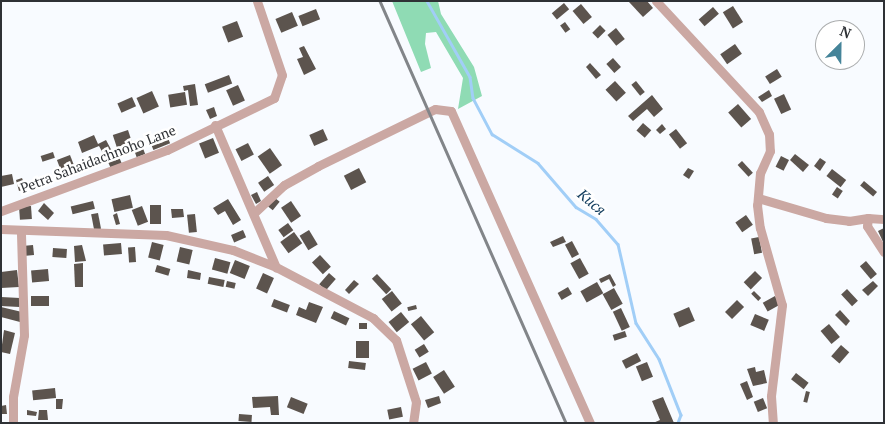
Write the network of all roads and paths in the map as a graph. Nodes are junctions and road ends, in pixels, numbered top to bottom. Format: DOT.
graph roads {
  1 [pos="257,1"];
  2 [pos="656,1"];
  3 [pos="215,125"];
  4 [pos="758,198"];
  5 [pos="1,211"];
  6 [pos="254,212"];
  7 [pos="868,218"];
  8 [pos="884,219"];
  9 [pos="1,229"];
  10 [pos="20,232"];
  11 [pos="884,252"];
  12 [pos="276,267"];
  13 [pos="13,423"];
  14 [pos="413,423"];
  15 [pos="590,423"];
  16 [pos="773,423"];
  1 -- 3 [label="street, Petra Sahaidachnoho Lane"];
  2 -- 4 [label="street"];
  3 -- 5 [label="street, Petra Sahaidachnoho Lane"];
  3 -- 6 [label="street"];
  4 -- 7 [label="street"];
  4 -- 16 [label="street"];
  6 -- 12 [label="street"];
  6 -- 15 [label="street"];
  7 -- 8 [label="street"];
  7 -- 11 [label="street"];
  9 -- 10 [label="street"];
  10 -- 12 [label="street"];
  10 -- 13 [label="street"];
  12 -- 14 [label="street"];
}
